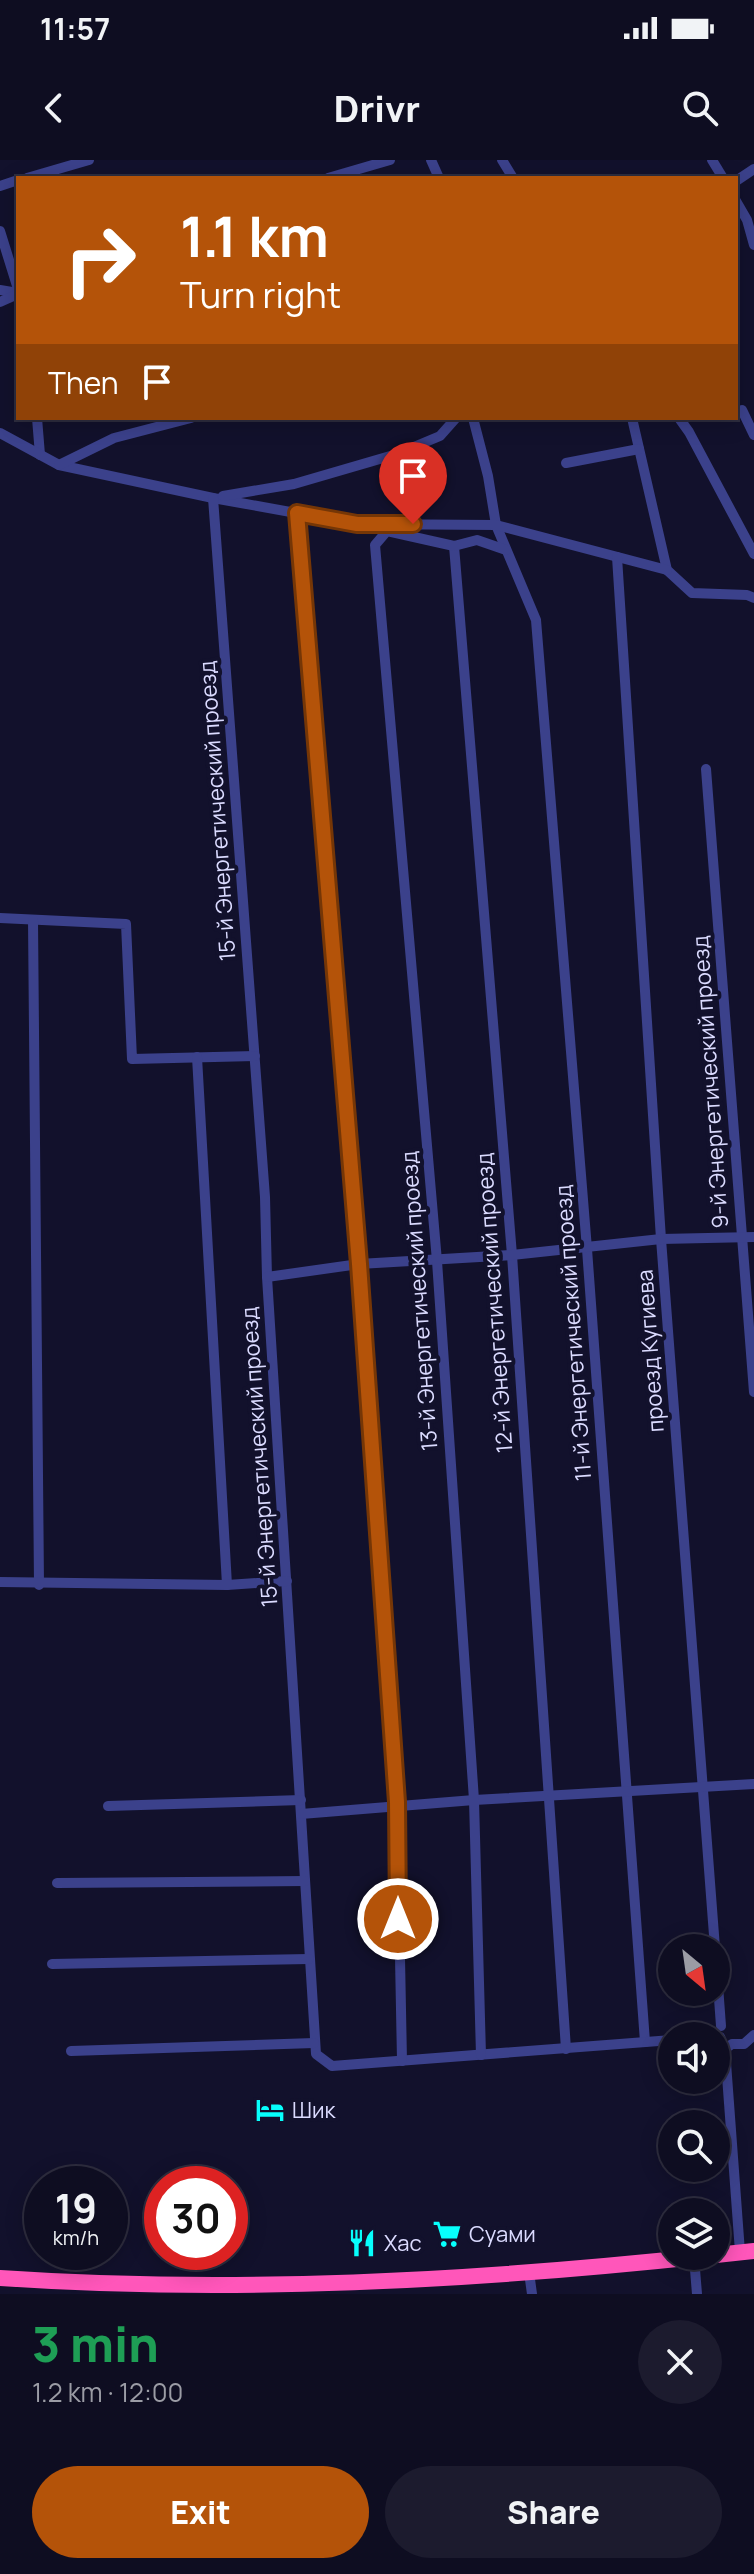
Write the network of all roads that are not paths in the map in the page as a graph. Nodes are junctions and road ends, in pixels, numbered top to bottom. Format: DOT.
graph roads {
  1 [pos="89,160"];
  2 [pos="390,160"];
  3 [pos="34,176"];
  4 [pos="335,176"];
  5 [pos="738,204"];
  6 [pos="0,231"];
  7 [pos="754,245"];
  8 [pos="15,270"];
  9 [pos="742,410"];
  10 [pos="37,420"];
  11 [pos="183,420"];
  12 [pos="454,420"];
  13 [pos="474,420"];
  14 [pos="632,420"];
  15 [pos="680,420"];
  16 [pos="0,433"];
  17 [pos="754,435"];
  18 [pos="639,449"];
  19 [pos="40,455"];
  20 [pos="566,463"];
  21 [pos="59,465"];
  22 [pos="213,498"];
  23 [pos="297,513"];
  24 [pos="357,524"];
  25 [pos="496,525"];
  26 [pos="387,531"];
  27 [pos="454,550"];
  28 [pos="506,550"];
  29 [pos="754,554"];
  30 [pos="617,557"];
  31 [pos="667,570"];
  32 [pos="754,598"];
  33 [pos="706,769"];
  34 [pos="0,918"];
  35 [pos="33,920"];
  36 [pos="255,1056"];
  37 [pos="197,1057"];
  38 [pos="754,1237"];
  39 [pos="742,1238"];
  40 [pos="661,1239"];
  41 [pos="587,1249"];
  42 [pos="512,1255"];
  43 [pos="437,1261"];
  44 [pos="359,1264"];
  45 [pos="267,1277"];
  46 [pos="754,1392"];
  47 [pos="287,1581"];
  48 [pos="0,1582"];
  49 [pos="39,1585"];
  50 [pos="227,1585"];
  51 [pos="754,1784"];
  52 [pos="704,1786"];
  53 [pos="627,1791"];
  54 [pos="550,1796"];
  55 [pos="301,1800"];
  56 [pos="474,1800"];
  57 [pos="108,1806"];
  58 [pos="397,1807"];
  59 [pos="301,1814"];
  60 [pos="305,1881"];
  61 [pos="57,1883"];
  62 [pos="714,1934"];
  63 [pos="309,1959"];
  64 [pos="52,1964"];
  65 [pos="754,2035"];
  66 [pos="658,2041"];
  67 [pos="645,2042"];
  68 [pos="314,2043"];
  69 [pos="730,2045"];
  70 [pos="566,2049"];
  71 [pos="71,2051"];
  72 [pos="481,2055"];
  73 [pos="402,2061"];
  74 [pos="730,2094"];
  75 [pos="747,2252"];
  76 [pos="658,2261"];
  77 [pos="699,2270"];
  78 [pos="529,2272"];
  79 [pos="0,2278"];
  80 [pos="532,2294"];
  81 [pos="697,2294"];
  1 -- 3 [label="street"];
  2 -- 4 [label="street"];
  5 -- 7 [label="street"];
  6 -- 8 [label="street"];
  9 -- 17 [label="street"];
  10 -- 19 [label="street"];
  11 -- 21 [label="street"];
  12 -- 22 [label="street"];
  13 -- 25 [label="street, 11-й Энергетический проезд"];
  14 -- 18 [label="street"];
  15 -- 29 [label="street"];
  16 -- 19 [label="street"];
  18 -- 20 [label="street"];
  18 -- 31 [label="street"];
  19 -- 21 [label="street"];
  21 -- 22 [label="street"];
  22 -- 23 [label="street"];
  22 -- 36 [label="street, 15-й Энергетический проезд"];
  23 -- 24 [label="street"];
  23 -- 44 [label="street"];
  24 -- 25 [label="street"];
  24 -- 26 [label="street"];
  25 -- 28 [label="street, 11-й Энергетический проезд"];
  25 -- 30 [label="street"];
  26 -- 27 [label="street"];
  26 -- 43 [label="street, 13-й Энергетический проезд"];
  27 -- 28 [label="street"];
  27 -- 42 [label="street, 12-й Энергетический проезд"];
  28 -- 41 [label="street, 11-й Энергетический проезд"];
  30 -- 31 [label="street"];
  30 -- 40 [label="street, проезд Кугиева"];
  31 -- 32 [label="street"];
  33 -- 39 [label="street, 9-й Энергетический проезд"];
  34 -- 35 [label="street"];
  35 -- 37 [label="street"];
  35 -- 49 [label="street"];
  36 -- 37 [label="street"];
  36 -- 45 [label="street, 15-й Энергетический проезд"];
  37 -- 50 [label="street"];
  38 -- 39 [label="street"];
  39 -- 40 [label="street"];
  39 -- 46 [label="street, 9-й Энергетический проезд"];
  40 -- 41 [label="street"];
  40 -- 52 [label="street, проезд Кугиева"];
  41 -- 42 [label="street"];
  41 -- 53 [label="street, 11-й Энергетический проезд"];
  42 -- 43 [label="street"];
  42 -- 54 [label="street, 12-й Энергетический проезд"];
  43 -- 44 [label="street"];
  43 -- 56 [label="street, 13-й Энергетический проезд"];
  44 -- 45 [label="street"];
  44 -- 58 [label="street"];
  45 -- 47 [label="street, 15-й Энергетический проезд"];
  47 -- 50 [label="street"];
  47 -- 55 [label="street, 15-й Энергетический проезд"];
  48 -- 49 [label="street"];
  49 -- 50 [label="street"];
  51 -- 52 [label="street"];
  52 -- 53 [label="street"];
  52 -- 62 [label="street, проезд Кугиева"];
  53 -- 54 [label="street"];
  53 -- 67 [label="street, 11-й Энергетический проезд"];
  54 -- 56 [label="street"];
  54 -- 70 [label="street, 12-й Энергетический проезд"];
  55 -- 57 [label="street"];
  55 -- 59 [label="street, 15-й Энергетический проезд"];
  56 -- 58 [label="street"];
  56 -- 72 [label="street, 13-й Энергетический проезд"];
  58 -- 59 [label="street"];
  58 -- 73 [label="street"];
  59 -- 60 [label="street, 15-й Энергетический проезд"];
  60 -- 61 [label="street"];
  60 -- 63 [label="street, 15-й Энергетический проезд"];
  63 -- 64 [label="street"];
  63 -- 68 [label="street, 15-й Энергетический проезд"];
  65 -- 69 [label="street"];
  66 -- 67 [label="street"];
  67 -- 70 [label="street"];
  68 -- 71 [label="street"];
  68 -- 73 [label="street"];
  70 -- 72 [label="street"];
  72 -- 73 [label="street"];
  74 -- 75 [label="street"];
  76 -- 78 [label="highway"];
  77 -- 81 [label="street"];
  78 -- 79 [label="highway"];
  78 -- 80 [label="street"];
}
